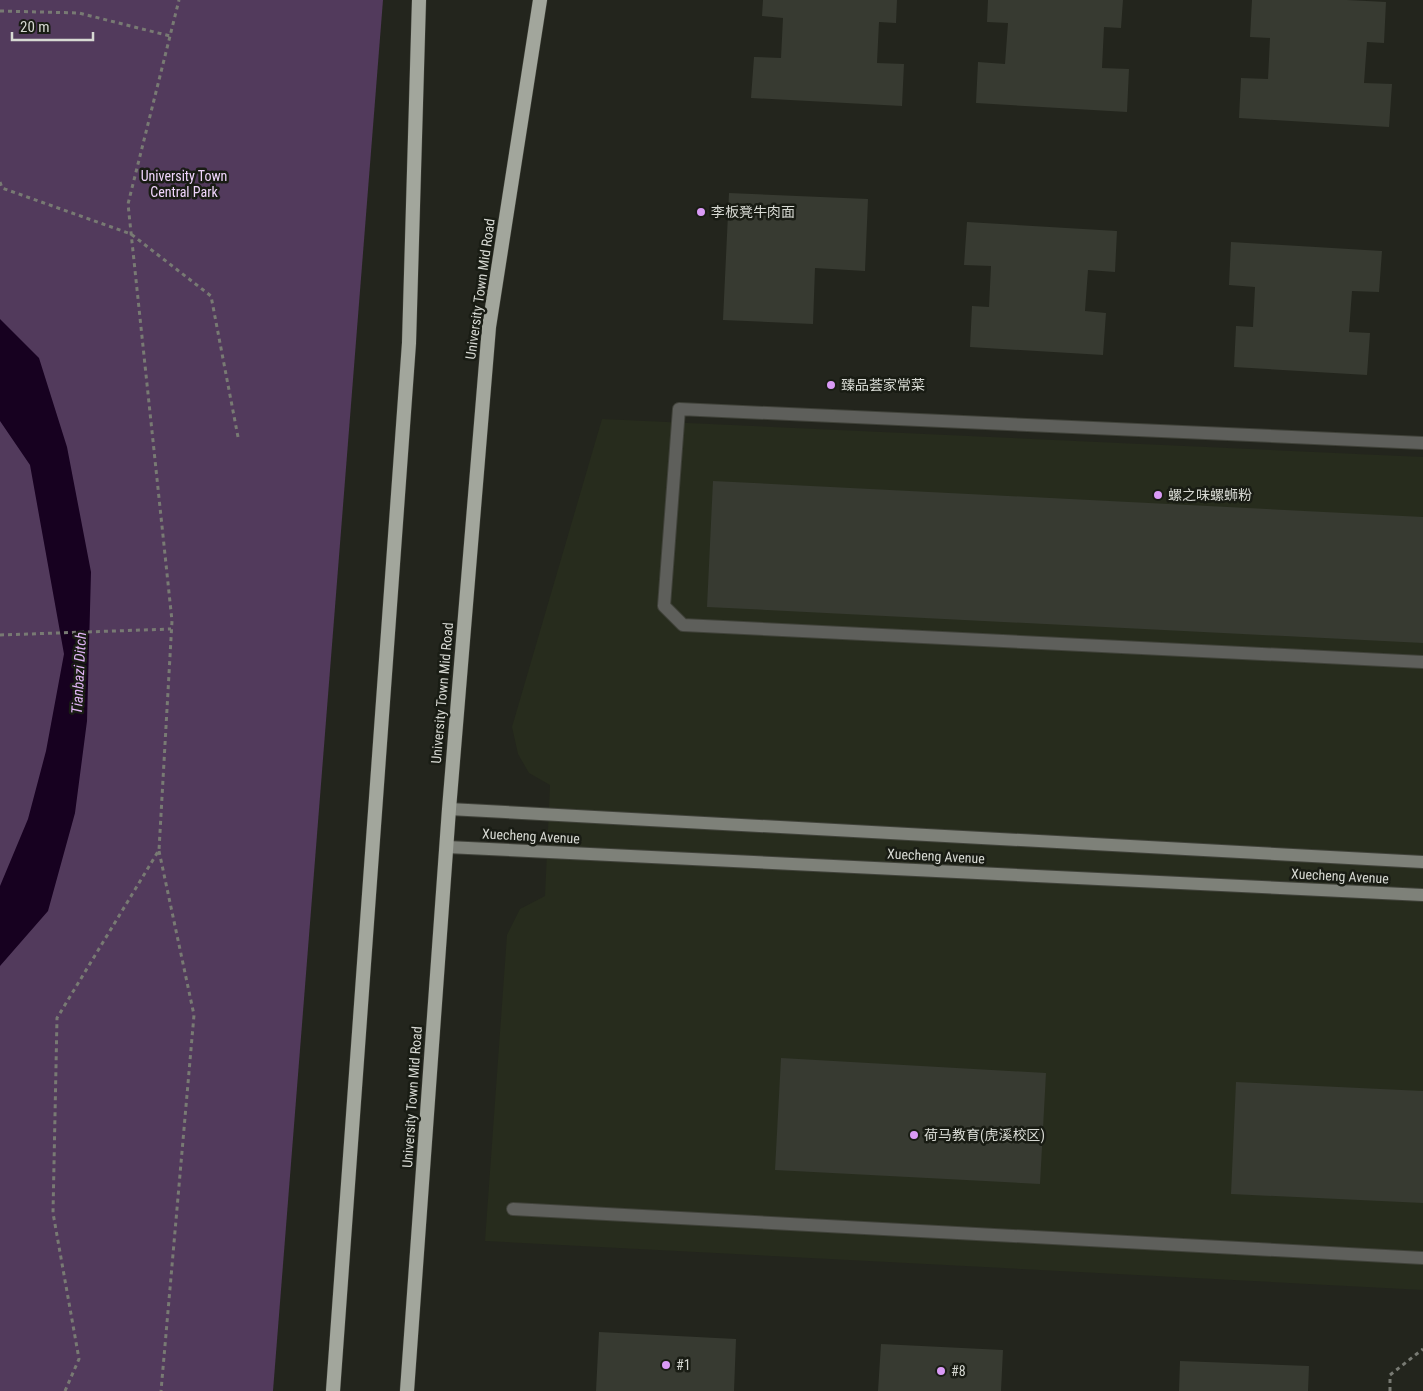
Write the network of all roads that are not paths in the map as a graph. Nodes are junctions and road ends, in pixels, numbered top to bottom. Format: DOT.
graph roads {
  1 [pos="419,0"];
  2 [pos="540,0"];
  3 [pos="1423,442"];
  4 [pos="1423,662"];
  5 [pos="449,809"];
  6 [pos="447,847"];
  7 [pos="1423,862"];
  8 [pos="1423,895"];
  9 [pos="513,1209"];
  10 [pos="1423,1258"];
  11 [pos="333,1391"];
  12 [pos="407,1391"];
  1 -- 11 [label="highway"];
  2 -- 5 [label="highway, University Town Mid Road"];
  3 -- 4 [label="lane"];
  5 -- 6 [label="highway, University Town Mid Road"];
  5 -- 7 [label="main road, Xuecheng Avenue"];
  6 -- 8 [label="main road, Xuecheng Avenue"];
  6 -- 12 [label="highway, University Town Mid Road"];
  9 -- 10 [label="lane"];
}
